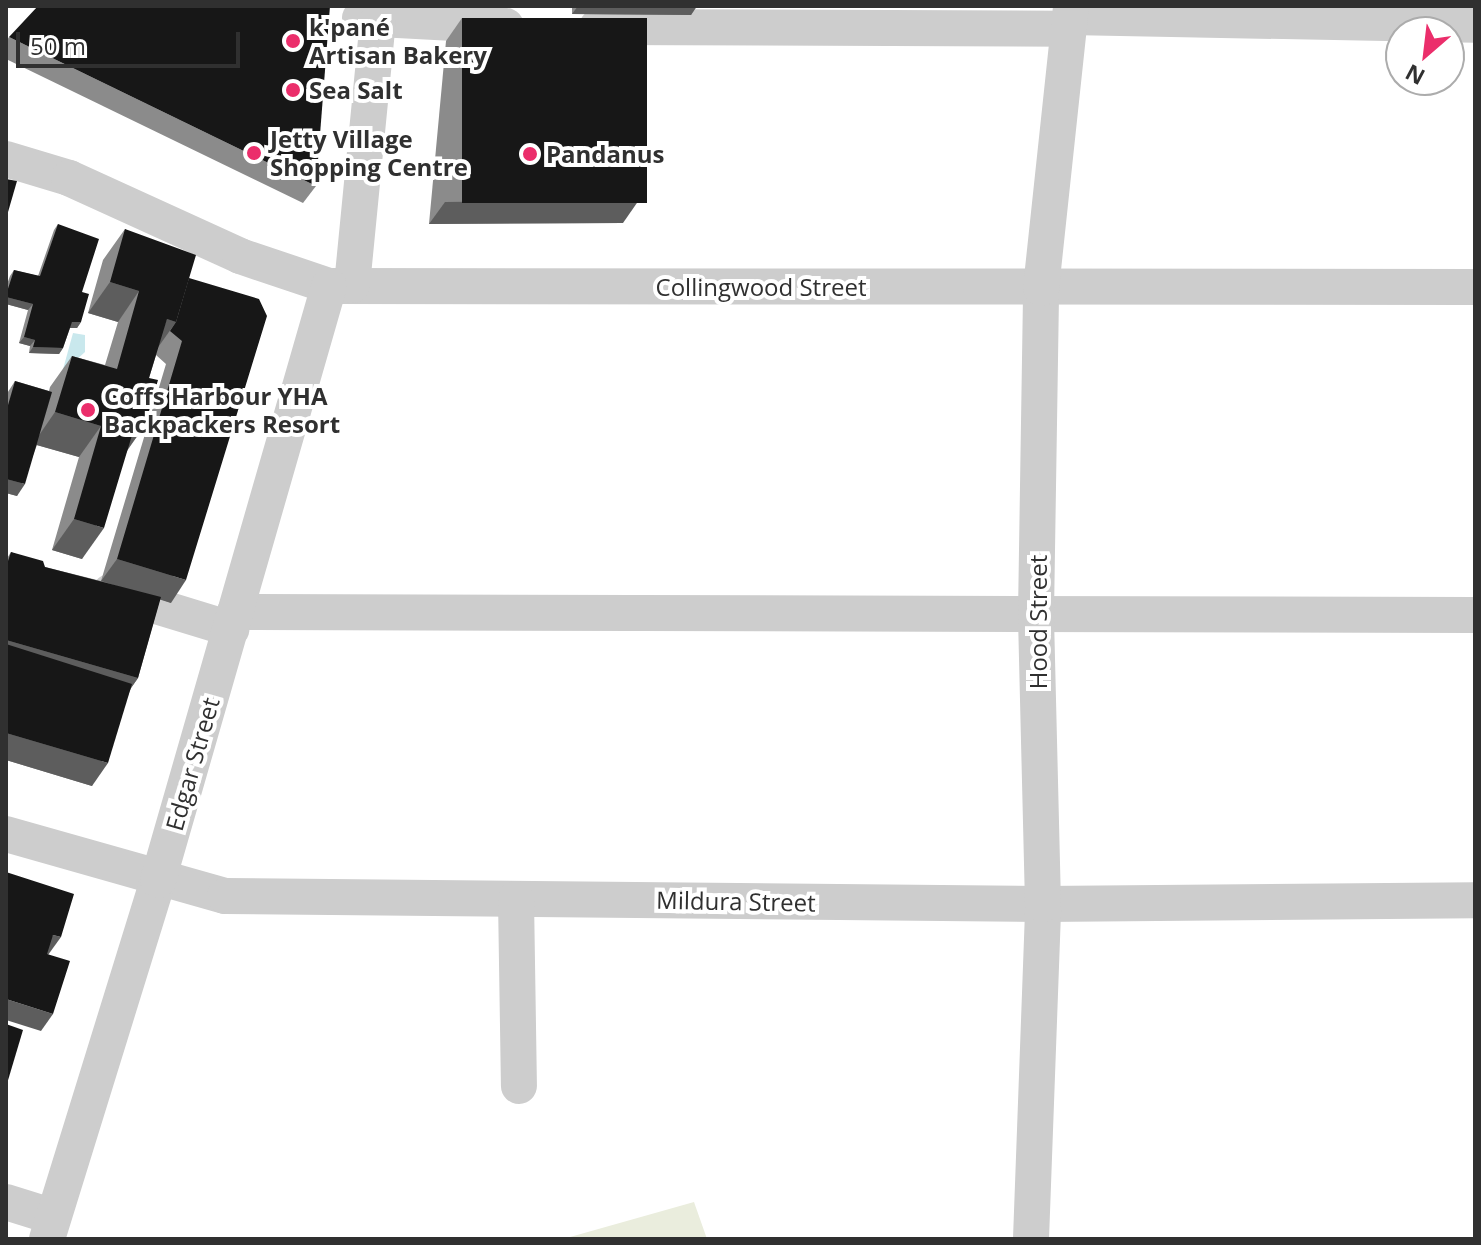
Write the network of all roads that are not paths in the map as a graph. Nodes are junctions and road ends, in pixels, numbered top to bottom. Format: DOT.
graph roads {
  1 [pos="1070,17"];
  2 [pos="1475,25"];
  3 [pos="6,132"];
  4 [pos="6,159"];
  5 [pos="69,178"];
  6 [pos="341,285"];
  7 [pos="1475,287"];
  8 [pos="1041,288"];
  9 [pos="81,583"];
  10 [pos="1036,614"];
  11 [pos="1475,615"];
  12 [pos="233,620"];
  13 [pos="6,834"];
  14 [pos="158,880"];
  15 [pos="516,899"];
  16 [pos="1475,900"];
  17 [pos="1043,904"];
  18 [pos="519,1086"];
  19 [pos="6,1202"];
  20 [pos="49,1227"];
  21 [pos="1031,1239"];
  1 -- 2 [label="street"];
  1 -- 6 [label="street, Edgar Street"];
  1 -- 8 [label="street, Hood Street"];
  3 -- 5 [label="street, Collingwood Street"];
  4 -- 5 [label="street, Collingwood Street"];
  5 -- 6 [label="street, Collingwood Street"];
  6 -- 8 [label="street, Collingwood Street"];
  6 -- 12 [label="street, Edgar Street"];
  7 -- 8 [label="street, Collingwood Street"];
  8 -- 10 [label="street, Hood Street"];
  9 -- 12 [label="street"];
  10 -- 11 [label="street"];
  10 -- 12 [label="street"];
  10 -- 17 [label="street, Hood Street"];
  12 -- 14 [label="street, Edgar Street"];
  13 -- 14 [label="street, Mildura Street"];
  14 -- 15 [label="street, Mildura Street"];
  14 -- 20 [label="street, Edgar Street"];
  15 -- 17 [label="street, Mildura Street"];
  15 -- 18 [label="street"];
  16 -- 17 [label="street, Mildura Street"];
  17 -- 21 [label="street, Hood Street"];
  19 -- 20 [label="street"];
}
